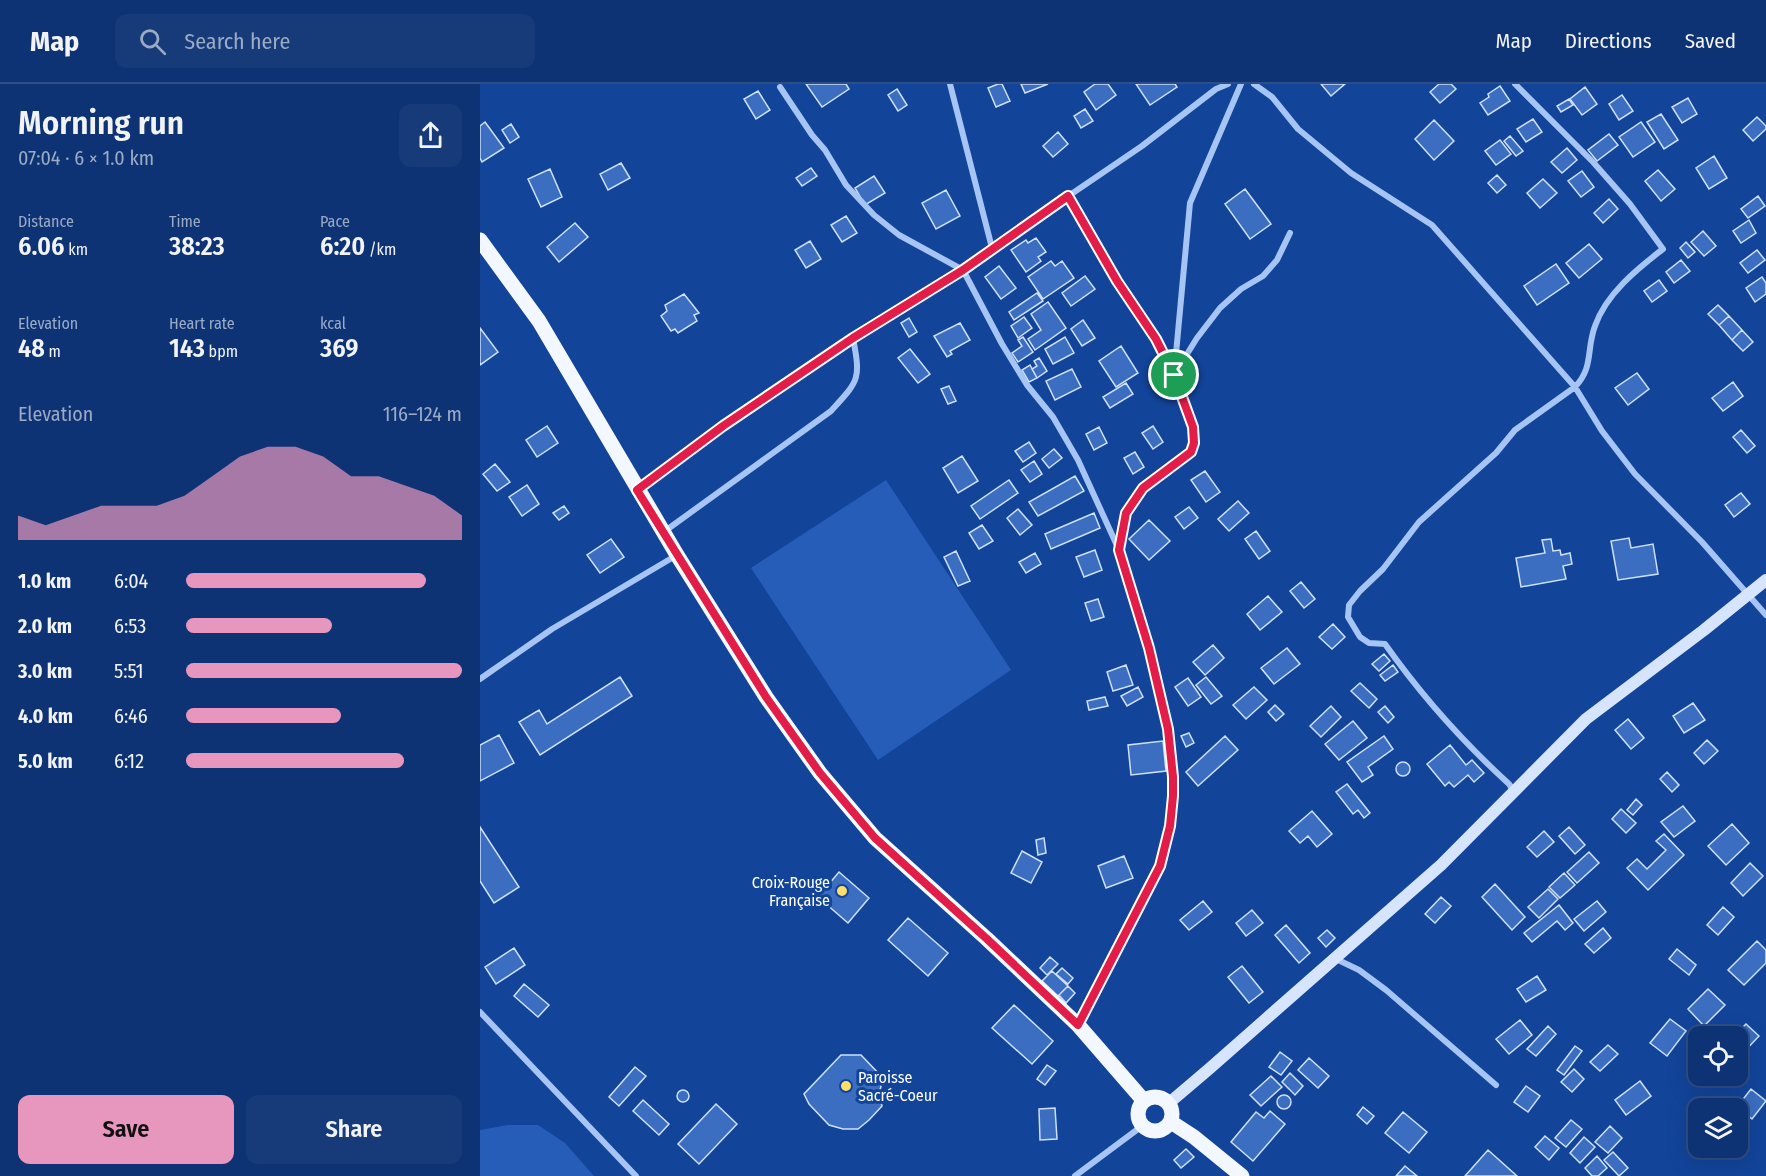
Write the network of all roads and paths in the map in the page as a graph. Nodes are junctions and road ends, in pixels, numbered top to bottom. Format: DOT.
graph roads {
  1 [pos="950,84"];
  2 [pos="1228,84"];
  3 [pos="1241,84"];
  4 [pos="1254,84"];
  5 [pos="1515,84"];
  6 [pos="780,87"];
  7 [pos="1068,196"];
  8 [pos="1290,233"];
  9 [pos="480,240"];
  10 [pos="992,248"];
  11 [pos="963,270"];
  12 [pos="853,338"];
  13 [pos="1174,375"];
  14 [pos="1575,387"];
  15 [pos="637,490"];
  16 [pos="663,532"];
  17 [pos="1119,550"];
  18 [pos="677,555"];
  19 [pos="1766,580"];
  20 [pos="1747,595"];
  21 [pos="1766,615"];
  22 [pos="480,679"];
  23 [pos="1515,793"];
  24 [pos="1334,958"];
  25 [pos="480,1011"];
  26 [pos="1078,1025"];
  27 [pos="1496,1085"];
  28 [pos="1144,1101"];
  29 [pos="1168,1103"];
  30 [pos="1171,1122"];
  31 [pos="1142,1126"];
  32 [pos="636,1176"];
  33 [pos="1076,1176"];
  34 [pos="1242,1176"];
  1 -- 10 [label="street"];
  2 -- 7 [label="street"];
  3 -- 13 [label="street"];
  4 -- 14 [label="street"];
  5 -- 14 [label="street"];
  6 -- 11 [label="street"];
  7 -- 10 [label="street"];
  7 -- 13 [label="street"];
  8 -- 13 [label="street"];
  9 -- 15 [label="main road"];
  10 -- 11 [label="street"];
  11 -- 12 [label="street"];
  11 -- 17 [label="street"];
  12 -- 15 [label="street"];
  12 -- 16 [label="street"];
  13 -- 17 [label="street"];
  14 -- 20 [label="street"];
  14 -- 23 [label="street"];
  15 -- 16 [label="main road"];
  16 -- 18 [label="main road"];
  17 -- 26 [label="street"];
  18 -- 22 [label="street"];
  18 -- 26 [label="main road"];
  19 -- 20 [label="street"];
  20 -- 21 [label="street"];
  20 -- 23 [label="street"];
  23 -- 24 [label="street"];
  24 -- 27 [label="street"];
  24 -- 29 [label="street"];
  25 -- 32 [label="street"];
  26 -- 28 [label="main road"];
  28 -- 29 [label="main road"];
  28 -- 31 [label="main road"];
  29 -- 30 [label="main road"];
  30 -- 31 [label="main road"];
  30 -- 34 [label="main road"];
  31 -- 33 [label="street"];
}
